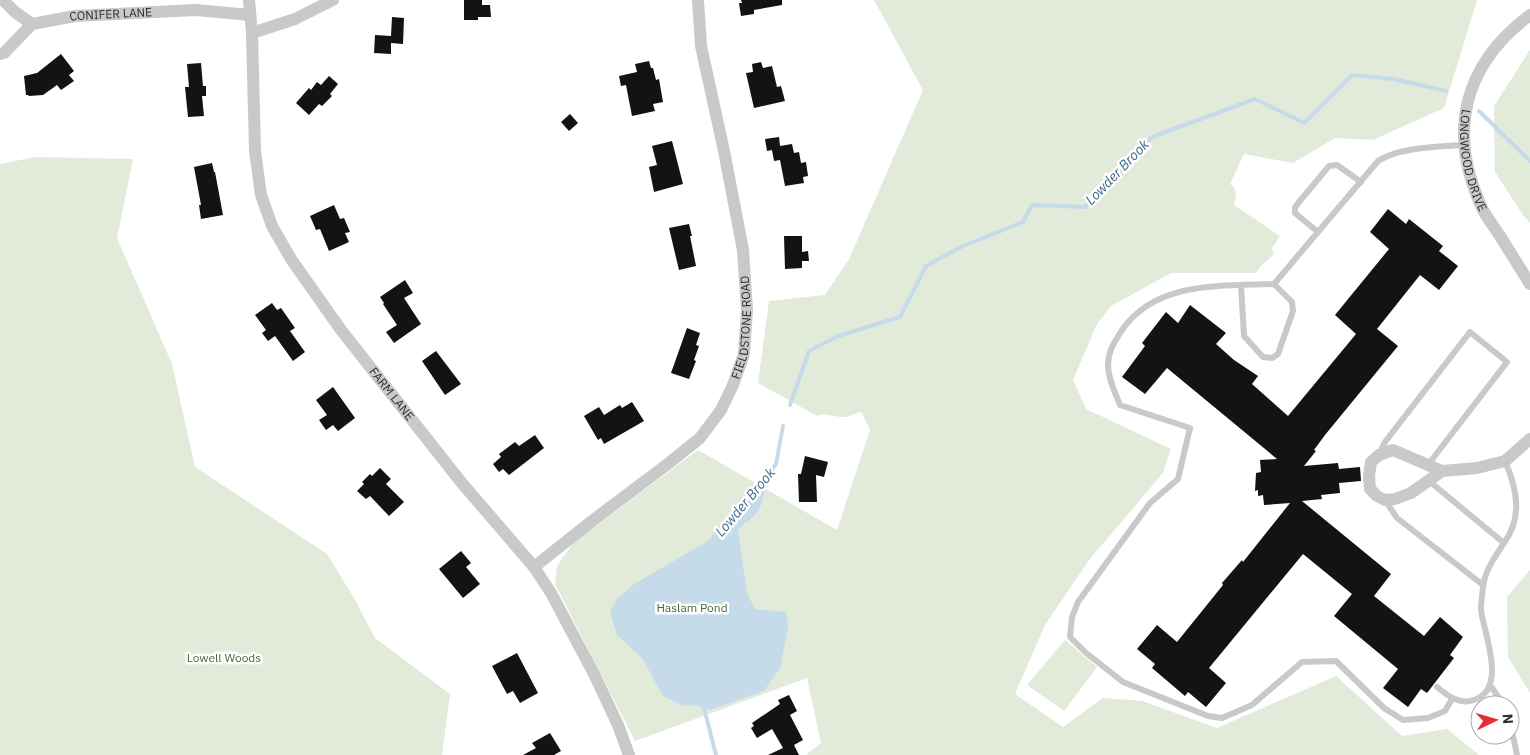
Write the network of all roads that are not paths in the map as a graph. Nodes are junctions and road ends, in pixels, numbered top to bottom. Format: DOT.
graph roads {
  1 [pos="3,0"];
  2 [pos="249,0"];
  3 [pos="333,0"];
  4 [pos="698,0"];
  5 [pos="250,15"];
  6 [pos="1530,15"];
  7 [pos="32,24"];
  8 [pos="252,33"];
  9 [pos="0,54"];
  10 [pos="1463,144"];
  11 [pos="1361,182"];
  12 [pos="1318,232"];
  13 [pos="1274,284"];
  14 [pos="1530,284"];
  15 [pos="1241,285"];
  16 [pos="1530,439"];
  17 [pos="1379,455"];
  18 [pos="1505,460"];
  19 [pos="1428,466"];
  20 [pos="1442,471"];
  21 [pos="1429,481"];
  22 [pos="1385,500"];
  23 [pos="1504,543"];
  24 [pos="534,567"];
  25 [pos="1483,585"];
  26 [pos="1490,685"];
  27 [pos="1436,687"];
  28 [pos="1497,695"];
  29 [pos="1452,699"];
  30 [pos="629,755"];
  1 -- 7 [label="street"];
  2 -- 5 [label="street, FARM LANE"];
  3 -- 8 [label="street"];
  4 -- 24 [label="street, FIELDSTONE ROAD"];
  5 -- 7 [label="street, CONIFER LANE"];
  5 -- 8 [label="street, FARM LANE"];
  6 -- 10 [label="street, LONGWOOD DRIVE"];
  7 -- 9 [label="street"];
  8 -- 24 [label="street, FARM LANE"];
  10 -- 11 [label="lane"];
  10 -- 14 [label="street, LONGWOOD DRIVE"];
  11 -- 12 [label="lane"];
  11 -- 12 [label="lane"];
  12 -- 13 [label="lane"];
  13 -- 15 [label="lane"];
  13 -- 15 [label="lane"];
  15 -- 29 [label="lane"];
  16 -- 18 [label="street"];
  17 -- 19 [label="street"];
  17 -- 19 [label="lane"];
  17 -- 22 [label="street"];
  18 -- 20 [label="street"];
  18 -- 23 [label="lane"];
  19 -- 20 [label="street"];
  20 -- 21 [label="street"];
  21 -- 22 [label="street"];
  21 -- 23 [label="lane"];
  22 -- 25 [label="lane"];
  23 -- 25 [label="lane"];
  24 -- 30 [label="street, FARM LANE"];
  25 -- 26 [label="lane"];
  26 -- 28 [label="lane"];
  26 -- 29 [label="lane"];
  27 -- 29 [label="lane"];
}
